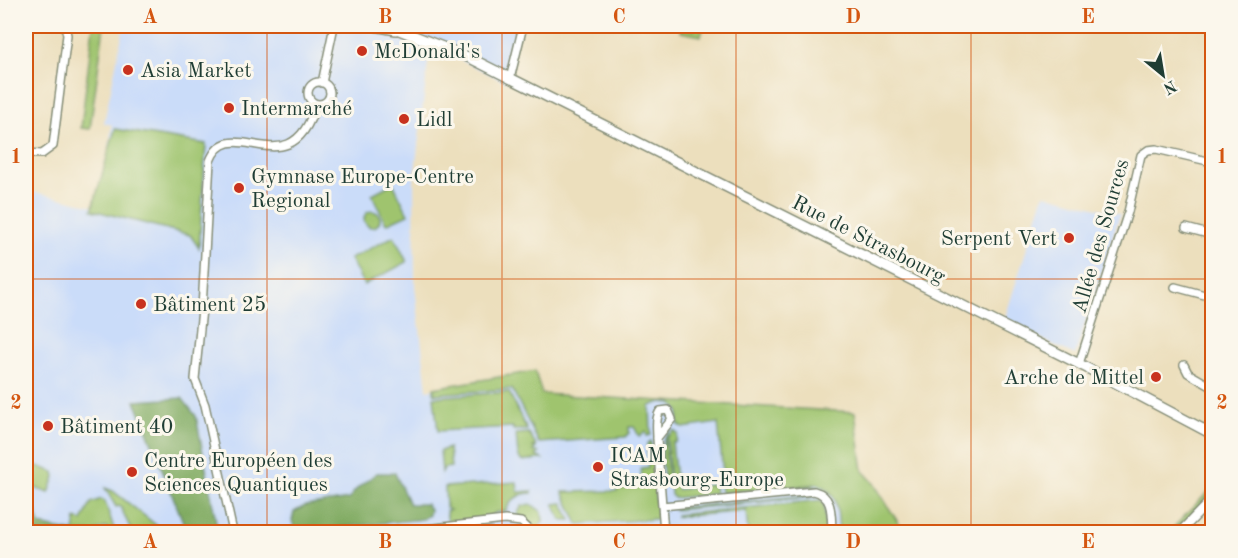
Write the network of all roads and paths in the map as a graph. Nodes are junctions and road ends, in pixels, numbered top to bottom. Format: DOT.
graph roads {
  1 [pos="65,26"];
  2 [pos="334,26"];
  3 [pos="375,26"];
  4 [pos="523,26"];
  5 [pos="394,28"];
  6 [pos="510,79"];
  7 [pos="322,83"];
  8 [pos="316,104"];
  9 [pos="26,153"];
  10 [pos="1212,162"];
  11 [pos="1186,228"];
  12 [pos="1212,235"];
  13 [pos="1175,287"];
  14 [pos="1212,297"];
  15 [pos="1079,364"];
  16 [pos="1184,365"];
  17 [pos="1212,387"];
  18 [pos="1212,434"];
  19 [pos="657,438"];
  20 [pos="1212,499"];
  21 [pos="1212,504"];
  22 [pos="662,506"];
  23 [pos="1198,516"];
  24 [pos="233,532"];
  25 [pos="398,532"];
  26 [pos="532,532"];
  27 [pos="664,532"];
  28 [pos="832,532"];
  29 [pos="1180,532"];
  1 -- 9 [label="street"];
  2 -- 7 [label="street"];
  3 -- 5 [label="main road, Rue de Strasbourg"];
  4 -- 6 [label="street"];
  5 -- 6 [label="main road, Rue de Strasbourg"];
  6 -- 15 [label="main road, Rue de Strasbourg"];
  7 -- 8 [label="street"];
  7 -- 8 [label="street"];
  8 -- 24 [label="street"];
  10 -- 15 [label="street, Allée des Sources"];
  11 -- 12 [label="street"];
  13 -- 14 [label="street"];
  15 -- 18 [label="main road, Rue de Strasbourg"];
  16 -- 17 [label="street"];
  19 -- 22 [label="street"];
  20 -- 23 [label="street"];
  21 -- 23 [label="street"];
  22 -- 27 [label="street"];
  22 -- 28 [label="street"];
  23 -- 29 [label="street"];
  25 -- 26 [label="street"];
}
